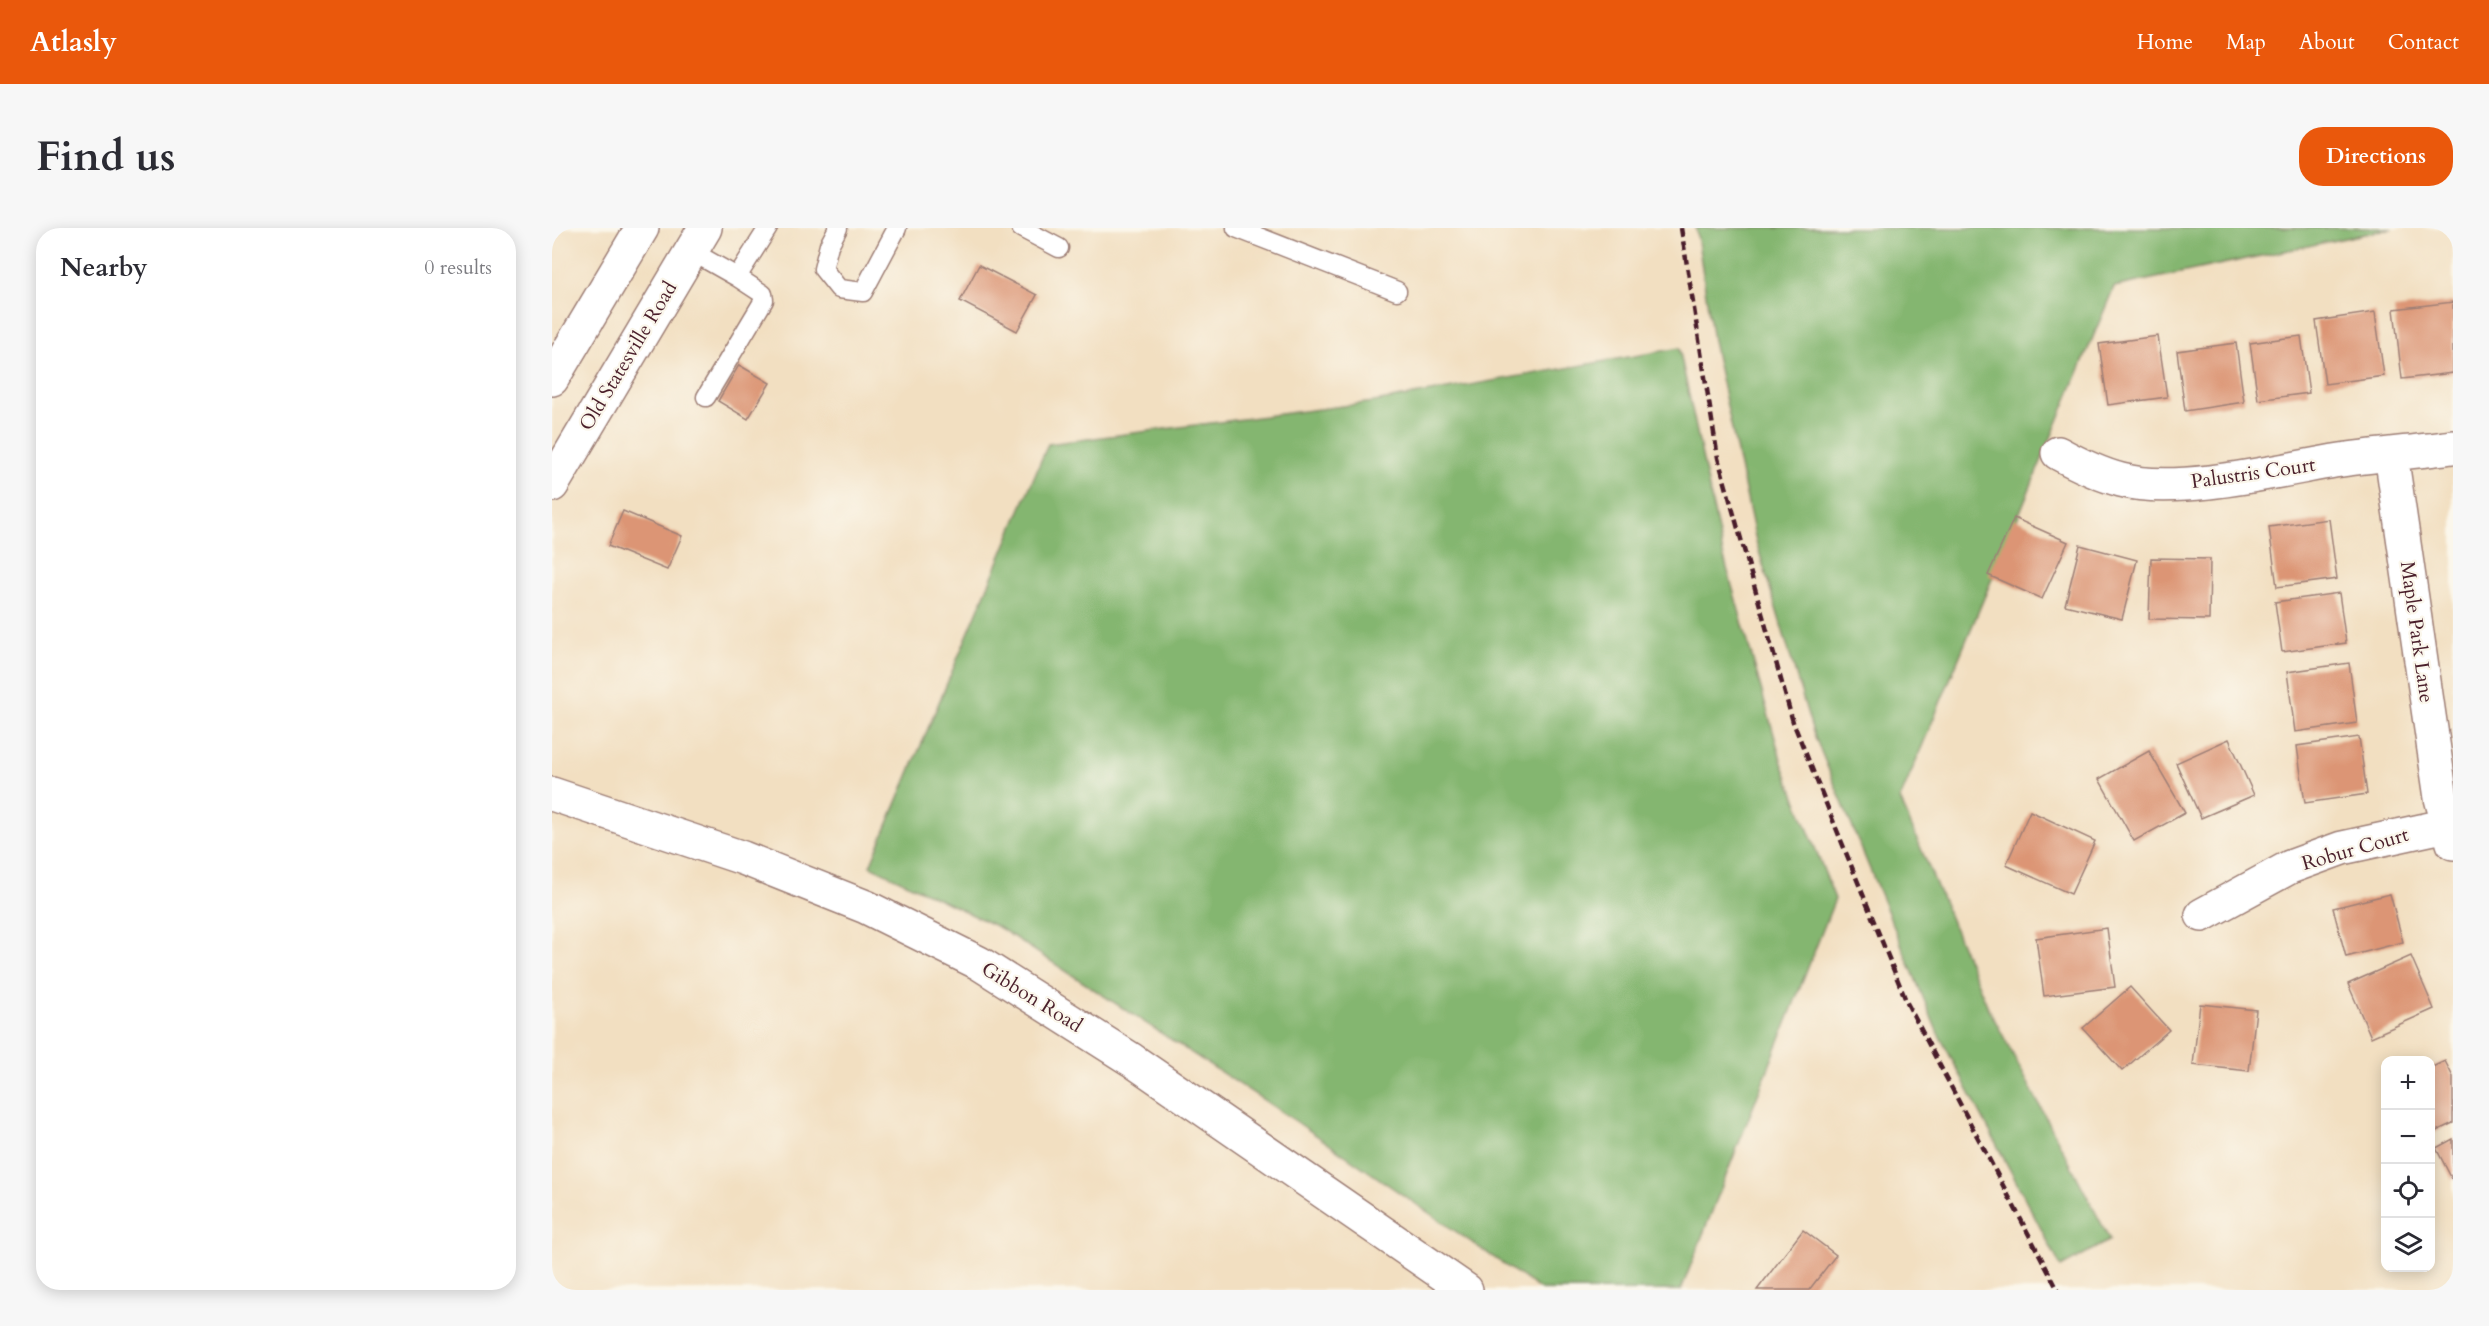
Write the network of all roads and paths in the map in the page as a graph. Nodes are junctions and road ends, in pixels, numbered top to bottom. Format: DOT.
graph roads {
  1 [pos="642,228"];
  2 [pos="768,228"];
  3 [pos="838,228"];
  4 [pos="897,228"];
  5 [pos="1021,228"];
  6 [pos="1236,228"];
  7 [pos="698,239"];
  8 [pos="1059,248"];
  9 [pos="737,278"];
  10 [pos="1397,291"];
  11 [pos="552,380"];
  12 [pos="706,397"];
  13 [pos="2453,447"];
  14 [pos="2058,453"];
  15 [pos="2391,454"];
  16 [pos="552,485"];
  17 [pos="552,794"];
  18 [pos="2450,834"];
  19 [pos="2202,915"];
  20 [pos="1466,1290"];
  1 -- 11 [label="main road"];
  2 -- 9 [label="lane"];
  3 -- 4 [label="lane"];
  5 -- 8 [label="lane"];
  6 -- 10 [label="lane"];
  7 -- 9 [label="lane"];
  7 -- 16 [label="main road, Old Statesville Road"];
  9 -- 12 [label="lane"];
  13 -- 15 [label="main road, Palustris Court"];
  14 -- 15 [label="main road, Palustris Court"];
  15 -- 18 [label="main road, Maple Park Lane"];
  17 -- 20 [label="main road, Gibbon Road"];
  18 -- 19 [label="main road, Robur Court"];
}
